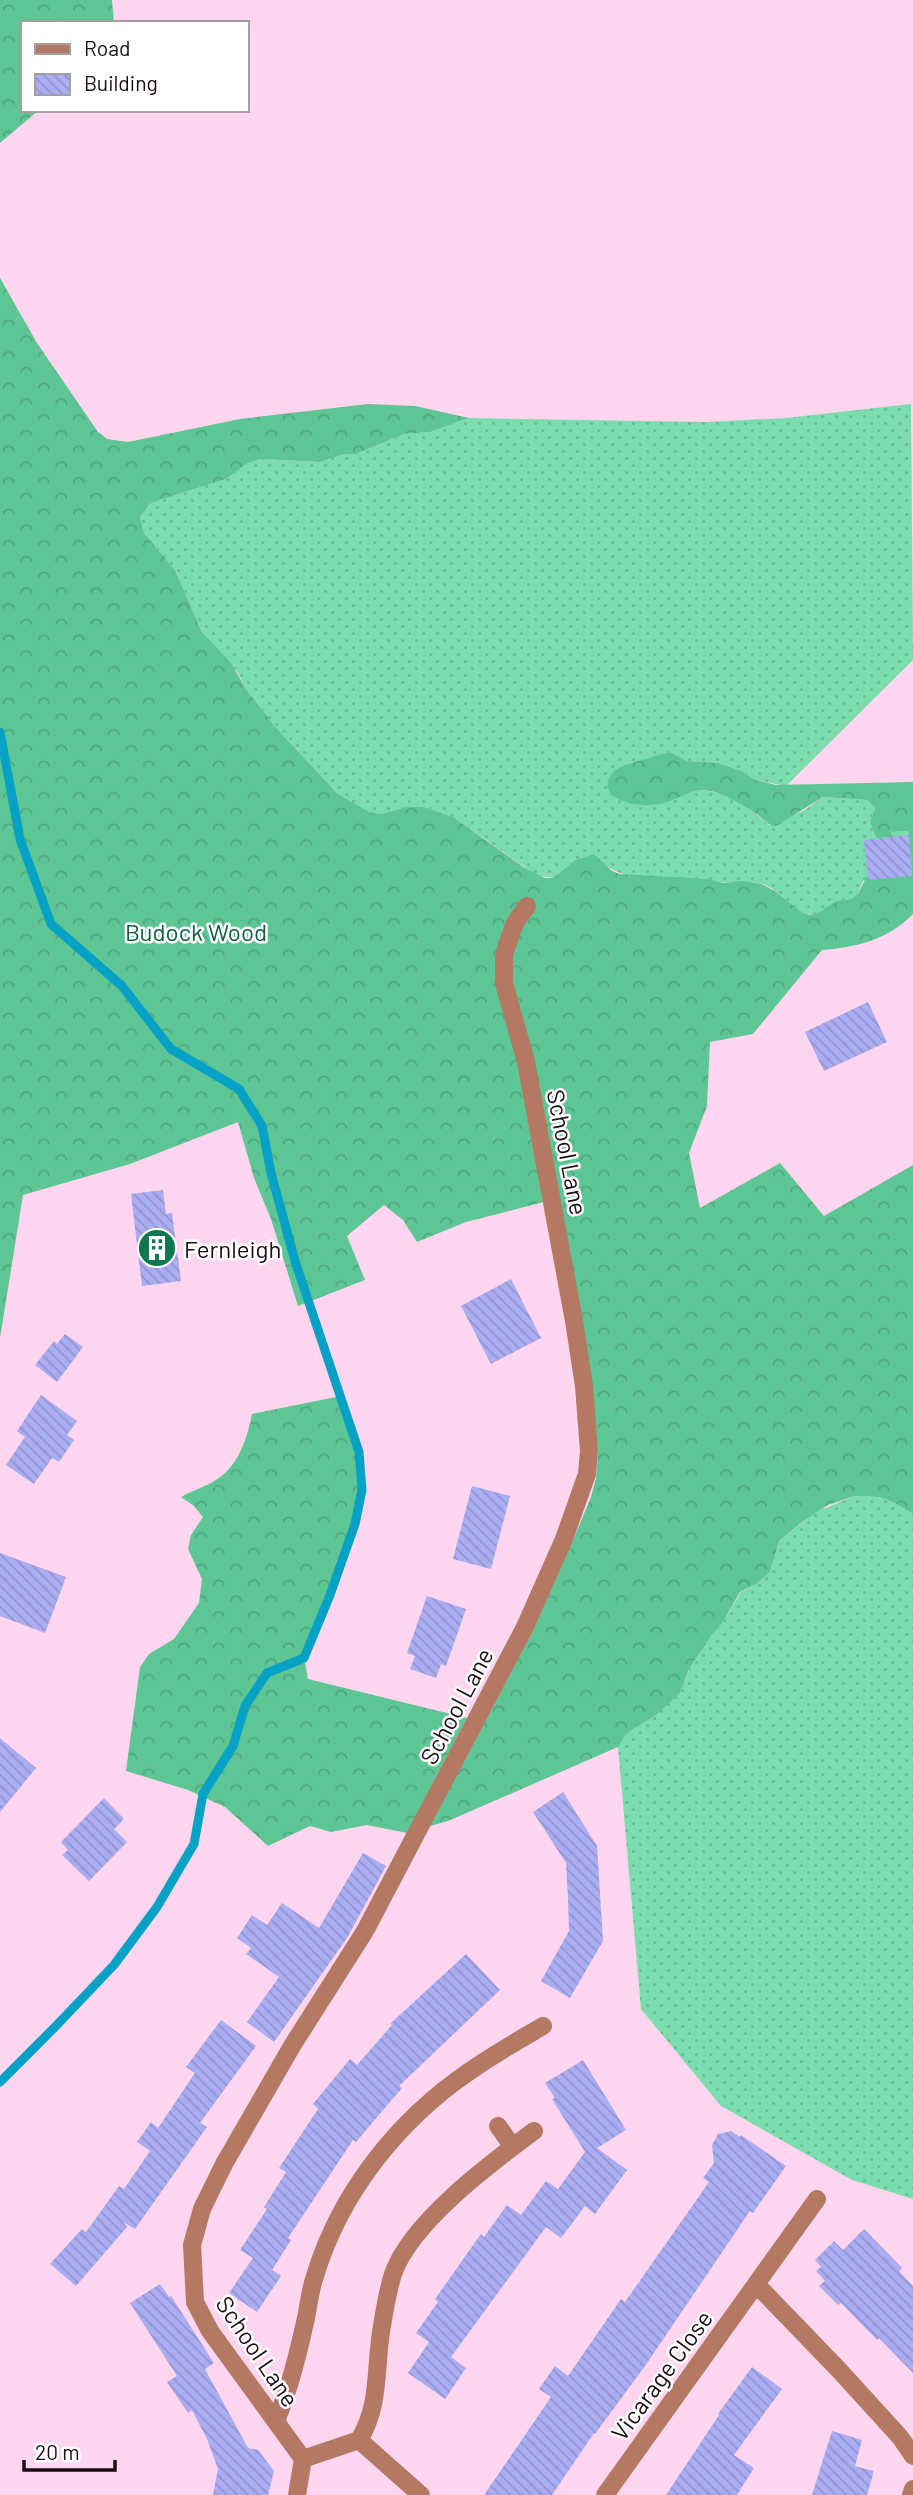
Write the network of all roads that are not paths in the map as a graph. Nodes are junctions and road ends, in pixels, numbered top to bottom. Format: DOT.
graph roads {
  1 [pos="527,905"];
  2 [pos="543,2026"];
  3 [pos="498,2126"];
  4 [pos="534,2131"];
  5 [pos="513,2147"];
  6 [pos="817,2199"];
  7 [pos="757,2285"];
  8 [pos="276,2421"];
  9 [pos="359,2440"];
  10 [pos="913,2456"];
  11 [pos="303,2459"];
  12 [pos="913,2489"];
  13 [pos="297,2495"];
  14 [pos="421,2495"];
  15 [pos="605,2495"];
  16 [pos="911,2495"];
  1 -- 8 [label="street, School Lane"];
  2 -- 8 [label="street"];
  3 -- 5 [label="street"];
  4 -- 5 [label="street"];
  5 -- 9 [label="street"];
  6 -- 7 [label="street, Vicarage Close"];
  7 -- 10 [label="street"];
  7 -- 15 [label="street, Vicarage Close"];
  8 -- 11 [label="street, School Lane"];
  9 -- 11 [label="street"];
  9 -- 14 [label="street"];
  11 -- 13 [label="street"];
  12 -- 16 [label="street"];
}
